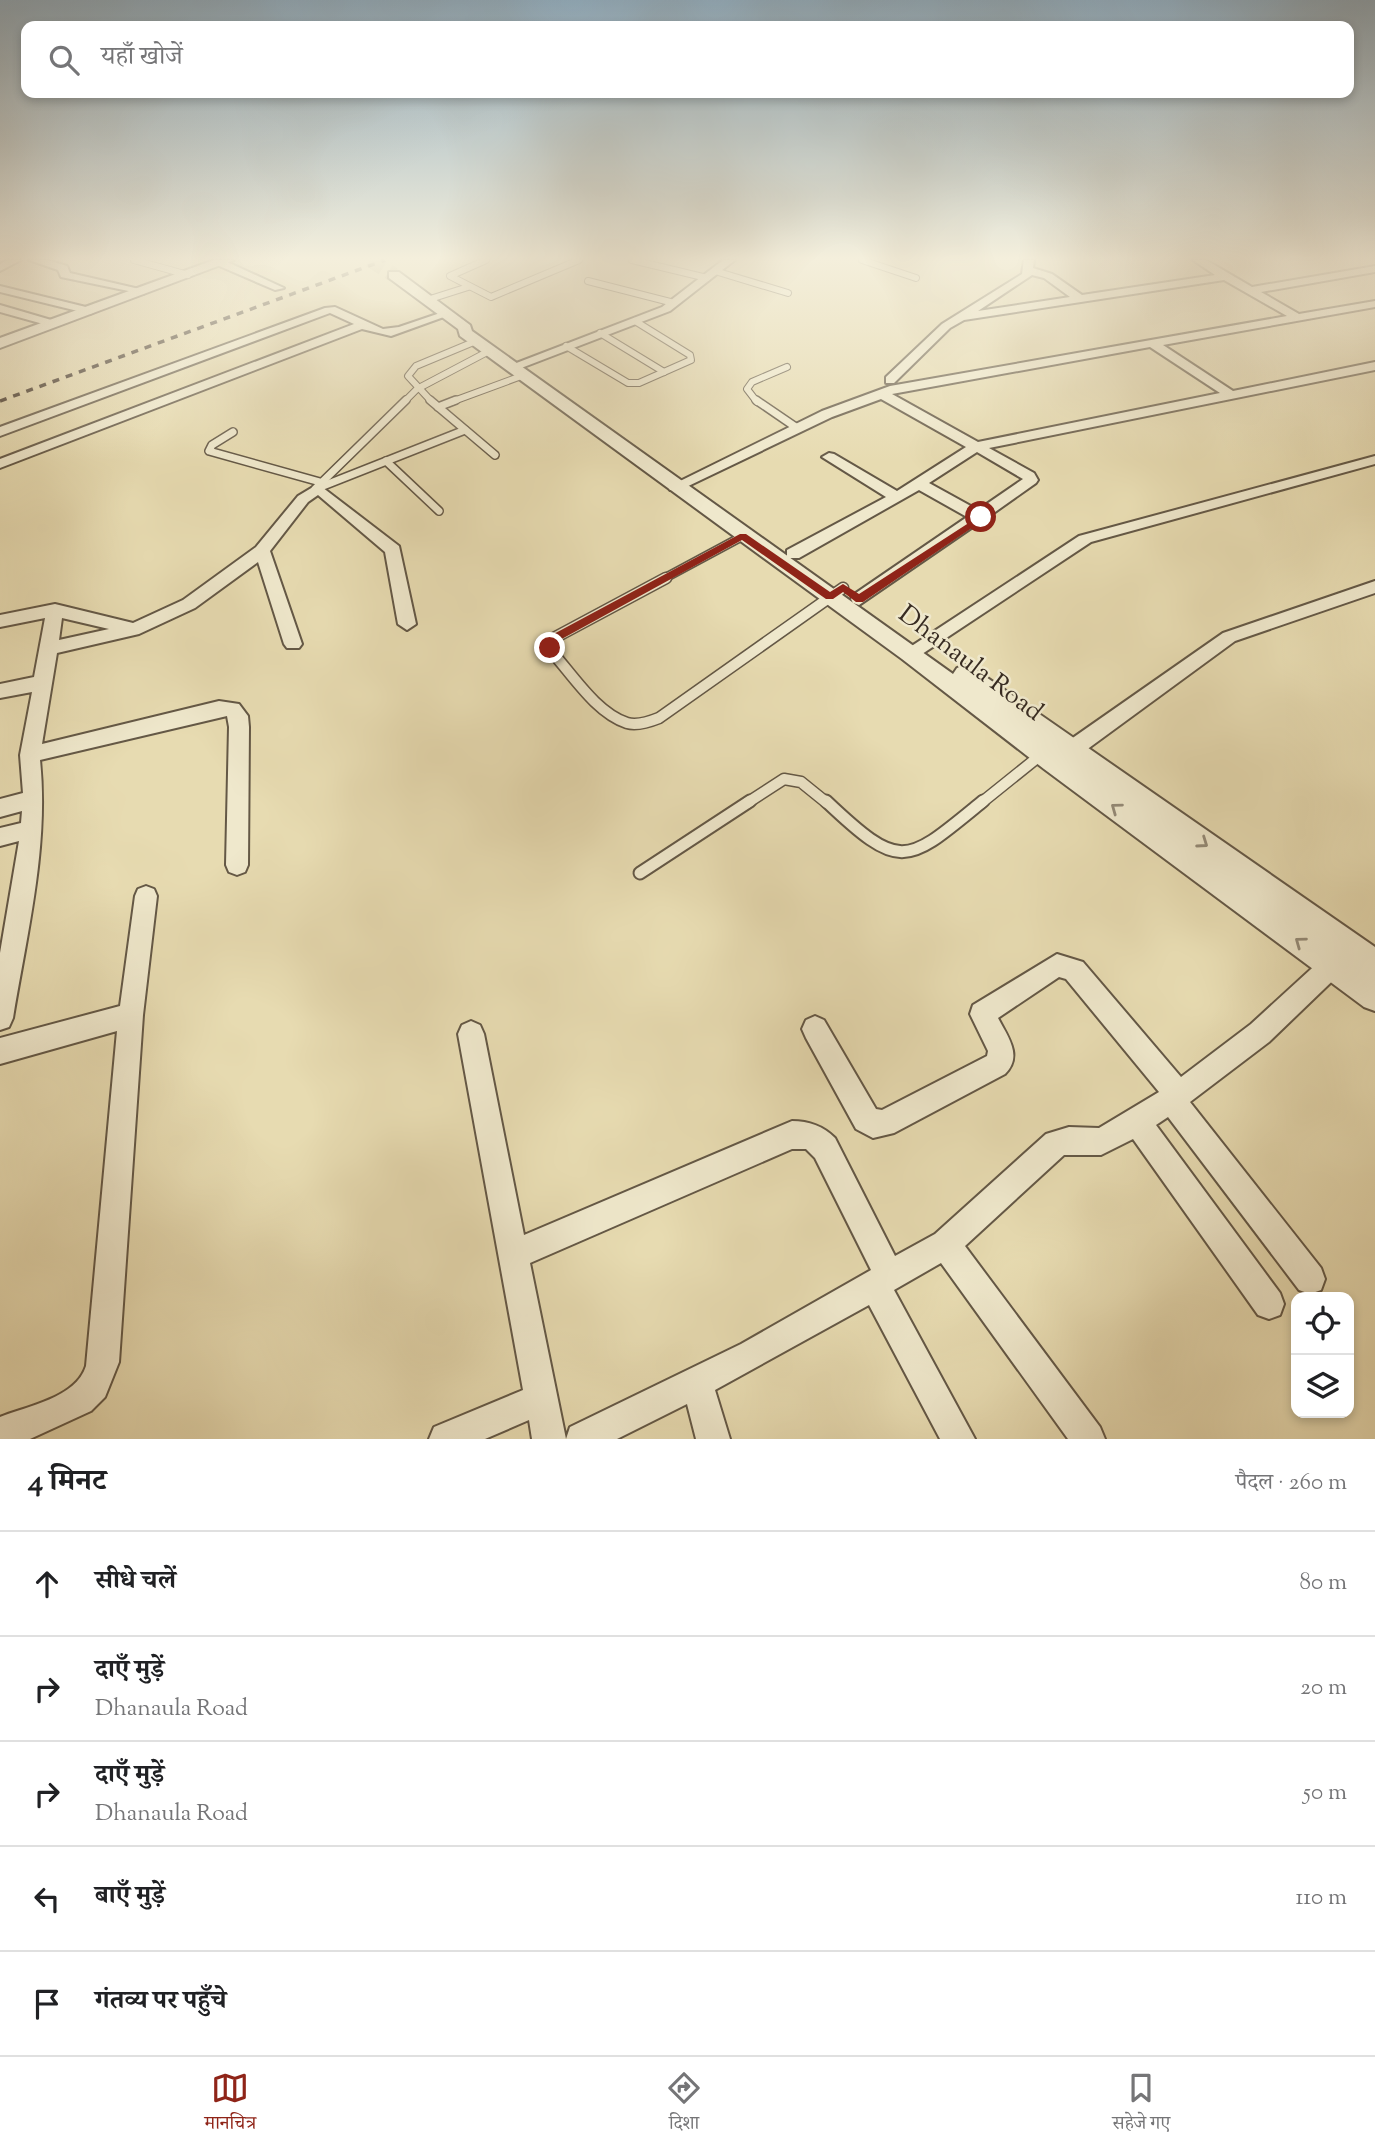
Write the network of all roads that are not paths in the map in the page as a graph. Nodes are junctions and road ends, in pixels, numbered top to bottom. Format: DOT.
graph roads {
  1 [pos="45,327"];
  2 [pos="283,327"];
  3 [pos="357,327"];
  4 [pos="367,327"];
  5 [pos="403,327"];
  6 [pos="462,327"];
  7 [pos="617,327"];
  8 [pos="644,327"];
  9 [pos="946,327"];
  10 [pos="1254,327"];
  11 [pos="600,333"];
  12 [pos="477,340"];
  13 [pos="0,343"];
  14 [pos="1154,345"];
  15 [pos="566,346"];
  16 [pos="1375,366"];
  17 [pos="788,367"];
  18 [pos="519,368"];
  19 [pos="664,372"];
  20 [pos="887,387"];
  21 [pos="417,389"];
  22 [pos="1231,395"];
  23 [pos="82,402"];
  24 [pos="438,407"];
  25 [pos="105,423"];
  26 [pos="792,425"];
  27 [pos="465,430"];
  28 [pos="0,432"];
  29 [pos="233,432"];
  30 [pos="977,446"];
  31 [pos="495,454"];
  32 [pos="829,457"];
  33 [pos="387,461"];
  34 [pos="1374,462"];
  35 [pos="0,464"];
  36 [pos="675,480"];
  37 [pos="919,484"];
  38 [pos="318,486"];
  39 [pos="897,497"];
  40 [pos="439,511"];
  41 [pos="981,517"];
  42 [pos="743,536"];
  43 [pos="262,551"];
  44 [pos="793,554"];
  45 [pos="1375,587"];
  46 [pos="844,595"];
  47 [pos="55,610"];
  48 [pos="0,621"];
  49 [pos="407,624"];
  50 [pos="133,629"];
  51 [pos="293,644"];
  52 [pos="47,649"];
  53 [pos="917,649"];
  54 [pos="41,683"];
  55 [pos="0,691"];
  56 [pos="1071,750"];
  57 [pos="1042,754"];
  58 [pos="30,755"];
  59 [pos="34,799"];
  60 [pos="0,808"];
  61 [pos="32,829"];
  62 [pos="0,837"];
  63 [pos="237,865"];
  64 [pos="640,873"];
  65 [pos="146,896"];
  66 [pos="1341,956"];
  67 [pos="1375,965"];
  68 [pos="4,977"];
  69 [pos="1375,996"];
  70 [pos="131,1015"];
  71 [pos="0,1018"];
  72 [pos="815,1030"];
  73 [pos="471,1034"];
  74 [pos="0,1051"];
  75 [pos="1175,1097"];
  76 [pos="1136,1121"];
  77 [pos="945,1244"];
  78 [pos="514,1254"];
  79 [pos="1310,1279"];
  80 [pos="882,1280"];
  81 [pos="1269,1304"];
  82 [pos="697,1382"];
  83 [pos="541,1398"];
  84 [pos="0,1434"];
  85 [pos="446,1439"];
  86 [pos="549,1439"];
  87 [pos="582,1439"];
  88 [pos="713,1439"];
  89 [pos="958,1439"];
  90 [pos="1088,1439"];
  1 -- 13 [label="street"];
  2 -- 23 [label="street"];
  3 -- 25 [label="street"];
  4 -- 5 [label="street"];
  6 -- 12 [label="street, Dhanaula Road"];
  7 -- 11 [label="street"];
  8 -- 19 [label="lane"];
  9 -- 20 [label="street"];
  10 -- 14 [label="street"];
  11 -- 15 [label="street"];
  11 -- 19 [label="lane"];
  12 -- 18 [label="street, Dhanaula Road"];
  12 -- 18 [label="street, Dhanaula Road"];
  12 -- 21 [label="lane"];
  12 -- 21 [label="lane"];
  14 -- 20 [label="street"];
  14 -- 22 [label="street"];
  15 -- 18 [label="street"];
  15 -- 19 [label="lane"];
  16 -- 22 [label="street"];
  17 -- 26 [label="lane"];
  18 -- 24 [label="lane"];
  18 -- 36 [label="street, Dhanaula Road"];
  20 -- 26 [label="street"];
  20 -- 30 [label="street"];
  21 -- 24 [label="lane"];
  21 -- 38 [label="lane"];
  22 -- 30 [label="street"];
  23 -- 25 [label="street"];
  23 -- 28 [label="street"];
  24 -- 27 [label="lane"];
  25 -- 35 [label="street"];
  26 -- 36 [label="street"];
  27 -- 31 [label="lane"];
  27 -- 33 [label="lane"];
  29 -- 38 [label="lane"];
  30 -- 37 [label="street"];
  30 -- 41 [label="street"];
  32 -- 39 [label="street"];
  33 -- 38 [label="lane"];
  33 -- 40 [label="lane"];
  34 -- 53 [label="street"];
  36 -- 42 [label="street, Dhanaula Road"];
  36 -- 44 [label="street, Dhanaula Road"];
  37 -- 39 [label="street"];
  37 -- 41 [label="street"];
  38 -- 43 [label="street"];
  38 -- 49 [label="street"];
  39 -- 44 [label="street"];
  41 -- 46 [label="street"];
  42 -- 46 [label="street, Dhanaula Road"];
  42 -- 46 [label="lane"];
  43 -- 50 [label="street"];
  43 -- 51 [label="street"];
  44 -- 46 [label="street, Dhanaula Road"];
  45 -- 56 [label="street"];
  46 -- 53 [label="street, Dhanaula Road"];
  47 -- 48 [label="street"];
  47 -- 50 [label="street"];
  47 -- 52 [label="street"];
  50 -- 52 [label="street"];
  52 -- 54 [label="street"];
  53 -- 56 [label="street, Dhanaula Road"];
  53 -- 57 [label="street, Dhanaula Road"];
  54 -- 55 [label="street"];
  54 -- 58 [label="street"];
  56 -- 66 [label="street, Dhanaula Road, one-way"];
  57 -- 64 [label="lane"];
  66 -- 57 [label="street, Dhanaula Road, one-way"];
  58 -- 59 [label="street"];
  58 -- 63 [label="street"];
  59 -- 60 [label="street"];
  59 -- 61 [label="street"];
  61 -- 62 [label="street"];
  61 -- 68 [label="street"];
  65 -- 70 [label="street"];
  66 -- 67 [label="street, Dhanaula Road"];
  66 -- 69 [label="street, Dhanaula Road"];
  66 -- 75 [label="street"];
  68 -- 71 [label="street"];
  70 -- 74 [label="street"];
  70 -- 84 [label="street"];
  72 -- 75 [label="street"];
  73 -- 78 [label="street"];
  75 -- 76 [label="street"];
  75 -- 79 [label="street"];
  76 -- 77 [label="street"];
  76 -- 81 [label="street"];
  77 -- 80 [label="street"];
  77 -- 90 [label="street"];
  78 -- 80 [label="street"];
  78 -- 83 [label="street"];
  80 -- 82 [label="street"];
  80 -- 89 [label="street"];
  82 -- 87 [label="street"];
  82 -- 88 [label="street"];
  83 -- 85 [label="street"];
  83 -- 86 [label="street"];
}
